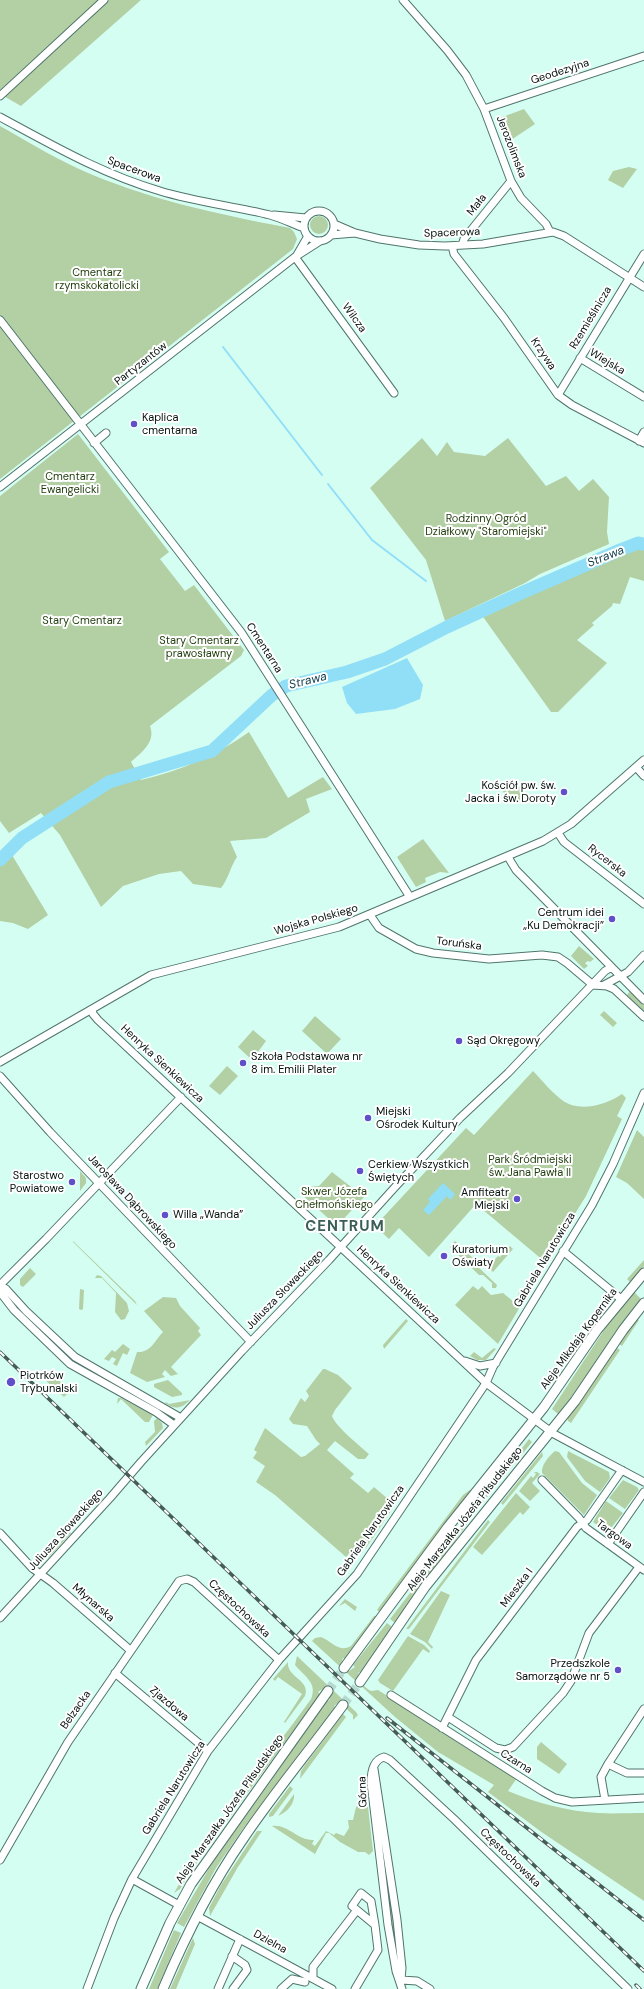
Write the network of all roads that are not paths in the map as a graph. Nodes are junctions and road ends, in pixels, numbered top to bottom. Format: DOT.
graph roads {
  1 [pos="104,0"];
  2 [pos="403,0"];
  3 [pos="644,56"];
  4 [pos="0,96"];
  5 [pos="484,109"];
  6 [pos="0,117"];
  7 [pos="511,181"];
  8 [pos="271,215"];
  9 [pos="306,218"];
  10 [pos="334,224"];
  11 [pos="304,228"];
  12 [pos="550,232"];
  13 [pos="355,233"];
  14 [pos="331,235"];
  15 [pos="308,236"];
  16 [pos="320,241"];
  17 [pos="462,245"];
  18 [pos="452,246"];
  19 [pos="644,254"];
  20 [pos="295,257"];
  21 [pos="629,277"];
  22 [pos="644,286"];
  23 [pos="0,320"];
  24 [pos="580,358"];
  25 [pos="394,393"];
  26 [pos="558,395"];
  27 [pos="644,397"];
  28 [pos="80,425"];
  29 [pos="644,432"];
  30 [pos="106,433"];
  31 [pos="94,442"];
  32 [pos="641,442"];
  33 [pos="0,487"];
  34 [pos="644,760"];
  35 [pos="636,767"];
  36 [pos="644,776"];
  37 [pos="558,833"];
  38 [pos="508,857"];
  39 [pos="410,897"];
  40 [pos="644,904"];
  41 [pos="370,915"];
  42 [pos="644,956"];
  43 [pos="613,969"];
  44 [pos="620,976"];
  45 [pos="593,985"];
  46 [pos="604,985"];
  47 [pos="644,1000"];
  48 [pos="92,1009"];
  49 [pos="644,1017"];
  50 [pos="0,1062"];
  51 [pos="0,1076"];
  52 [pos="644,1093"];
  53 [pos="181,1097"];
  54 [pos="99,1183"];
  55 [pos="342,1247"];
  56 [pos="564,1251"];
  57 [pos="644,1273"];
  58 [pos="0,1285"];
  59 [pos="0,1292"];
  60 [pos="621,1299"];
  61 [pos="644,1303"];
  62 [pos="641,1313"];
  63 [pos="251,1342"];
  64 [pos="460,1358"];
  65 [pos="496,1363"];
  66 [pos="93,1368"];
  67 [pos="89,1375"];
  68 [pos="486,1383"];
  69 [pos="181,1418"];
  70 [pos="534,1419"];
  71 [pos="174,1426"];
  72 [pos="550,1432"];
  73 [pos="622,1470"];
  74 [pos="542,1480"];
  75 [pos="644,1482"];
  76 [pos="644,1492"];
  77 [pos="582,1522"];
  78 [pos="0,1533"];
  79 [pos="608,1544"];
  80 [pos="641,1568"];
  81 [pos="41,1574"];
  82 [pos="182,1579"];
  83 [pos="0,1618"];
  84 [pos="130,1650"];
  85 [pos="279,1660"];
  86 [pos="344,1668"];
  87 [pos="115,1673"];
  88 [pos="360,1682"];
  89 [pos="328,1691"];
  90 [pos="391,1695"];
  91 [pos="343,1705"];
  92 [pos="644,1708"];
  93 [pos="448,1717"];
  94 [pos="442,1728"];
  95 [pos="208,1751"];
  96 [pos="608,1764"];
  97 [pos="374,1767"];
  98 [pos="644,1773"];
  99 [pos="644,1798"];
  100 [pos="604,1800"];
  101 [pos="1,1858"];
  102 [pos="132,1879"];
  103 [pos="179,1905"];
  104 [pos="357,1910"];
  105 [pos="197,1916"];
  106 [pos="375,1925"];
  107 [pos="240,1938"];
  108 [pos="232,1956"];
  109 [pos="313,1967"];
  110 [pos="300,1971"];
  111 [pos="309,1979"];
  112 [pos="401,1980"];
  113 [pos="87,1989"];
  114 [pos="141,1989"];
  115 [pos="163,1989"];
  116 [pos="218,1989"];
  117 [pos="233,1989"];
  118 [pos="281,1989"];
  119 [pos="299,1989"];
  120 [pos="332,1989"];
  121 [pos="355,1989"];
  122 [pos="402,1989"];
  123 [pos="430,1989"];
  124 [pos="628,1989"];
  1 -- 4 [label="street"];
  2 -- 5 [label="street, Jerozolimska"];
  3 -- 5 [label="street, Geodezyjna"];
  5 -- 7 [label="street, Jerozolimska"];
  6 -- 8 [label="street, Spacerowa"];
  7 -- 12 [label="street, Jerozolimska"];
  7 -- 17 [label="street, Mała"];
  8 -- 9 [label="street, Spacerowa"];
  8 -- 11 [label="street, Spacerowa"];
  9 -- 10 [label="street"];
  9 -- 11 [label="street"];
  10 -- 13 [label="street, Spacerowa"];
  10 -- 14 [label="street"];
  11 -- 15 [label="street"];
  12 -- 17 [label="street, Spacerowa"];
  12 -- 21 [label="street"];
  13 -- 14 [label="street, Spacerowa"];
  13 -- 18 [label="street, Spacerowa"];
  14 -- 16 [label="street"];
  15 -- 16 [label="street"];
  15 -- 20 [label="street, Partyzantów"];
  16 -- 20 [label="street, Partyzantów"];
  17 -- 18 [label="street, Spacerowa"];
  18 -- 26 [label="street, Krzywa"];
  19 -- 21 [label="street, Rzemieślnicza"];
  20 -- 25 [label="street, Wilcza"];
  20 -- 28 [label="street, Partyzantów"];
  21 -- 22 [label="street"];
  21 -- 24 [label="street, Rzemieślnicza"];
  23 -- 28 [label="street, Cmentarna"];
  24 -- 26 [label="street, Rzemieślnicza"];
  24 -- 27 [label="street, Wiejska"];
  26 -- 32 [label="street, Krzywa"];
  28 -- 31 [label="street, Cmentarna"];
  28 -- 33 [label="street, Partyzantów"];
  29 -- 32 [label="street"];
  30 -- 31 [label="street"];
  31 -- 39 [label="street, Cmentarna"];
  34 -- 35 [label="street, Wojska Polskiego"];
  35 -- 36 [label="street"];
  35 -- 37 [label="street, Wojska Polskiego"];
  37 -- 38 [label="street, Wojska Polskiego"];
  37 -- 40 [label="street, Rycerska"];
  38 -- 39 [label="street, Wojska Polskiego"];
  38 -- 43 [label="street"];
  39 -- 41 [label="street, Wojska Polskiego"];
  41 -- 45 [label="street, Toruńska"];
  41 -- 48 [label="street, Wojska Polskiego"];
  42 -- 44 [label="street"];
  43 -- 44 [label="street"];
  43 -- 45 [label="street, Juliusza Słowackiego"];
  44 -- 46 [label="street"];
  44 -- 47 [label="street"];
  45 -- 46 [label="street"];
  45 -- 55 [label="street, Juliusza Słowackiego"];
  46 -- 49 [label="street"];
  48 -- 50 [label="street, Wojska Polskiego"];
  48 -- 53 [label="street, Henryka Sienkiewicza"];
  51 -- 54 [label="street, Jarosława Dąbrowskiego"];
  52 -- 56 [label="street, Gabriela Narutowicza"];
  53 -- 54 [label="street"];
  53 -- 55 [label="street, Henryka Sienkiewicza"];
  54 -- 58 [label="street"];
  54 -- 63 [label="street, Jarosława Dąbrowskiego"];
  55 -- 63 [label="street, Juliusza Słowackiego"];
  55 -- 64 [label="street, Henryka Sienkiewicza"];
  56 -- 60 [label="street"];
  56 -- 65 [label="street, Gabriela Narutowicza"];
  57 -- 60 [label="main road, Aleje Mikołaja Kopernika"];
  58 -- 66 [label="street"];
  59 -- 67 [label="street"];
  60 -- 70 [label="main road, Aleje Mikołaja Kopernika"];
  61 -- 62 [label="main road"];
  62 -- 72 [label="main road"];
  63 -- 69 [label="street, Juliusza Słowackiego"];
  64 -- 65 [label="street"];
  64 -- 68 [label="street, Henryka Sienkiewicza"];
  65 -- 68 [label="street, Gabriela Narutowicza"];
  66 -- 67 [label="street"];
  66 -- 69 [label="street"];
  67 -- 71 [label="street"];
  68 -- 70 [label="street, Henryka Sienkiewicza"];
  68 -- 85 [label="street, Gabriela Narutowicza"];
  69 -- 71 [label="street, Juliusza Słowackiego"];
  70 -- 72 [label="street, Henryka Sienkiewicza"];
  70 -- 86 [label="main road, Aleje Marszałka Józefa Piłsudskiego"];
  71 -- 81 [label="street, Juliusza Słowackiego"];
  72 -- 73 [label="street, Henryka Sienkiewicza"];
  72 -- 88 [label="main road, Aleje Marszałka Józefa Piłsudskiego"];
  73 -- 75 [label="street, Henryka Sienkiewicza"];
  73 -- 77 [label="street, Mieszka I"];
  74 -- 77 [label="street, Targowa"];
  76 -- 79 [label="street"];
  77 -- 79 [label="street, Targowa"];
  77 -- 93 [label="street, Mieszka I"];
  78 -- 81 [label="street, Młynarska"];
  79 -- 80 [label="street, Targowa"];
  80 -- 93 [label="street"];
  81 -- 83 [label="street, Juliusza Słowackiego"];
  81 -- 84 [label="street, Młynarska"];
  82 -- 84 [label="street, Belzacka"];
  82 -- 85 [label="street, Częstochowska"];
  84 -- 87 [label="street, Belzacka"];
  85 -- 95 [label="street, Gabriela Narutowicza"];
  87 -- 95 [label="street, Zjazdowa"];
  87 -- 101 [label="street, Belzacka"];
  89 -- 103 [label="main road, Aleje Marszałka Józefa Piłsudskiego"];
  90 -- 94 [label="street, Czarna"];
  91 -- 105 [label="main road"];
  92 -- 96 [label="street"];
  93 -- 94 [label="street, Mieszka I"];
  94 -- 100 [label="street, Czarna"];
  95 -- 102 [label="street, Gabriela Narutowicza"];
  96 -- 98 [label="street"];
  96 -- 100 [label="street"];
  97 -- 112 [label="street, Górna"];
  97 -- 124 [label="street, Częstochowska"];
  99 -- 100 [label="street, Czarna"];
  102 -- 103 [label="street"];
  102 -- 113 [label="street, Gabriela Narutowicza"];
  103 -- 114 [label="main road, Aleje Marszałka Józefa Piłsudskiego"];
  104 -- 106 [label="street"];
  104 -- 106 [label="street"];
  104 -- 109 [label="street"];
  105 -- 107 [label="street, Dzielna"];
  105 -- 115 [label="main road"];
  106 -- 121 [label="street"];
  107 -- 108 [label="street"];
  107 -- 110 [label="street, Dzielna"];
  108 -- 116 [label="street"];
  108 -- 117 [label="street"];
  109 -- 110 [label="street"];
  109 -- 111 [label="street"];
  110 -- 111 [label="street, Dzielna"];
  111 -- 118 [label="street"];
  111 -- 119 [label="street"];
  111 -- 120 [label="street, Dzielna"];
  112 -- 122 [label="street, Górna"];
  112 -- 123 [label="street"];
}
